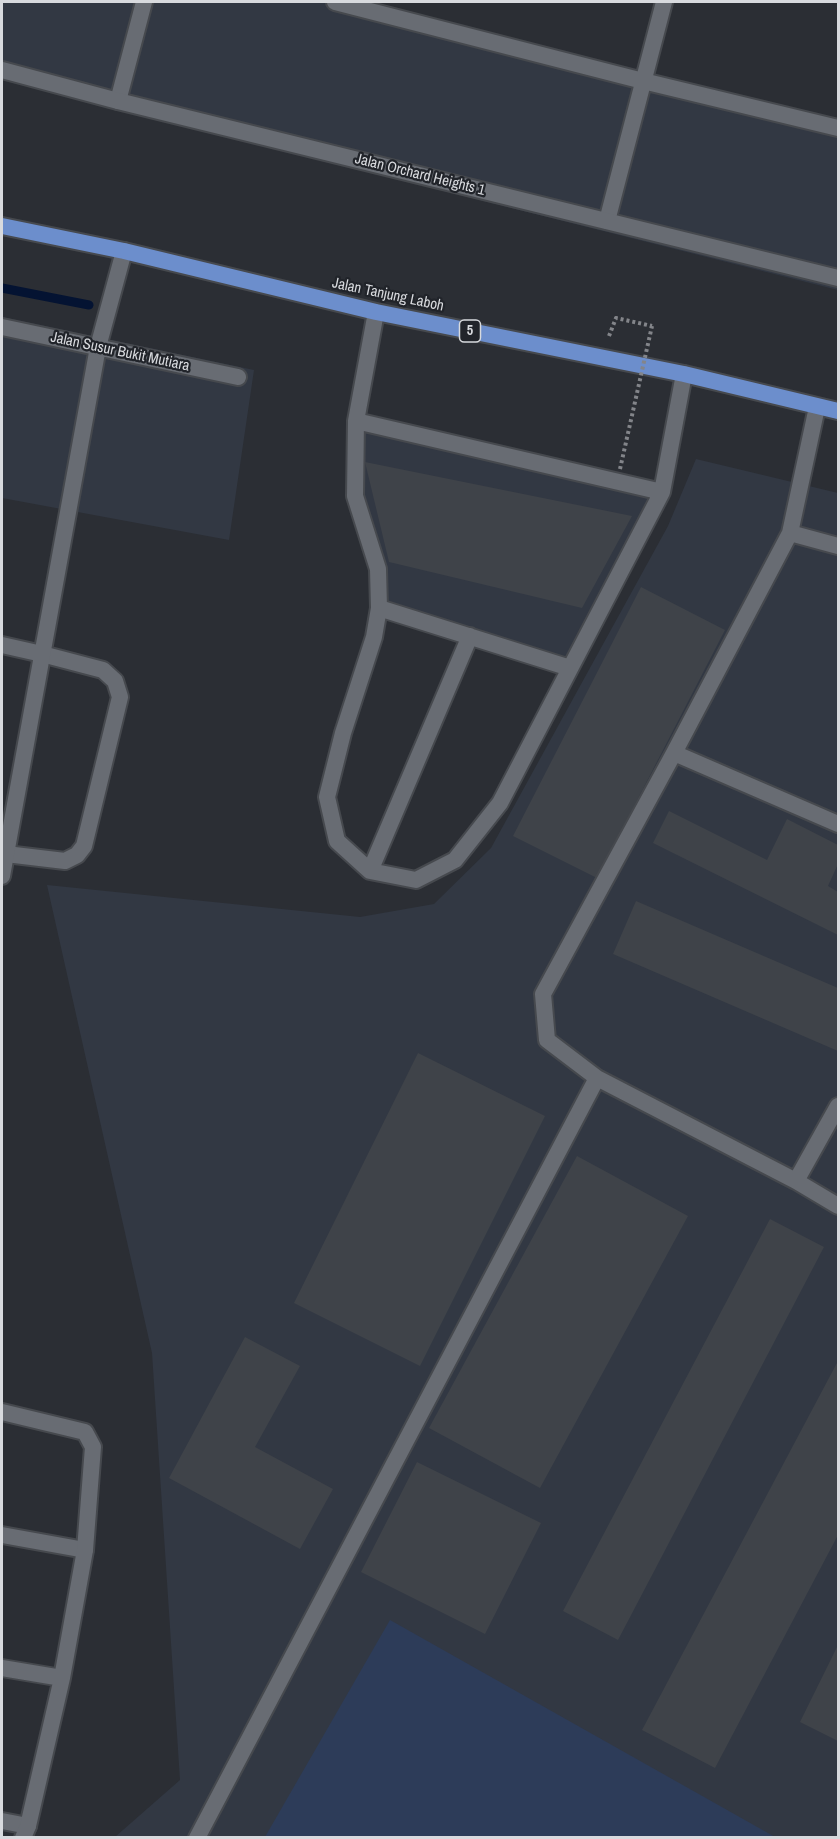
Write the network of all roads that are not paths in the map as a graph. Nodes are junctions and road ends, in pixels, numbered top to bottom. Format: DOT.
graph roads {
  1 [pos="144,2"];
  2 [pos="335,2"];
  3 [pos="664,2"];
  4 [pos="2,70"];
  5 [pos="643,81"];
  6 [pos="118,101"];
  7 [pos="838,128"];
  8 [pos="607,221"];
  9 [pos="2,226"];
  10 [pos="124,251"];
  11 [pos="838,278"];
  12 [pos="376,312"];
  13 [pos="2,327"];
  14 [pos="98,347"];
  15 [pos="684,374"];
  16 [pos="238,377"];
  17 [pos="817,406"];
  18 [pos="838,411"];
  19 [pos="356,421"];
  20 [pos="662,492"];
  21 [pos="789,533"];
  22 [pos="838,546"];
  23 [pos="379,608"];
  24 [pos="470,636"];
  25 [pos="2,645"];
  26 [pos="42,654"];
  27 [pos="570,668"];
  28 [pos="674,753"];
  29 [pos="838,824"];
  30 [pos="6,854"];
  31 [pos="369,871"];
  32 [pos="2,876"];
  33 [pos="597,1078"];
  34 [pos="838,1106"];
  35 [pos="796,1181"];
  36 [pos="838,1206"];
  37 [pos="2,1412"];
  38 [pos="2,1535"];
  39 [pos="85,1550"];
  40 [pos="2,1668"];
  41 [pos="62,1678"];
  42 [pos="2,1821"];
  43 [pos="26,1832"];
  44 [pos="196,1838"];
  1 -- 6 [label="street"];
  2 -- 5 [label="street"];
  3 -- 5 [label="street"];
  4 -- 6 [label="street, Jalan Orchard Heights 1"];
  5 -- 7 [label="street"];
  5 -- 8 [label="street"];
  6 -- 8 [label="street, Jalan Orchard Heights 1"];
  8 -- 11 [label="street, Jalan Orchard Heights 1"];
  9 -- 10 [label="highway, Jalan Tanjung Laboh / 5"];
  10 -- 12 [label="highway, Jalan Tanjung Laboh / 5"];
  10 -- 14 [label="street"];
  12 -- 15 [label="highway, Jalan Tanjung Laboh / 5"];
  12 -- 19 [label="street"];
  13 -- 14 [label="street, Jalan Susur Bukit Mutiara"];
  14 -- 16 [label="street, Jalan Susur Bukit Mutiara"];
  14 -- 26 [label="street"];
  15 -- 17 [label="highway, Jalan Tanjung Laboh / 5"];
  15 -- 20 [label="street"];
  17 -- 18 [label="highway, Jalan Tanjung Laboh / 5"];
  17 -- 21 [label="street"];
  19 -- 20 [label="street"];
  19 -- 23 [label="street"];
  20 -- 27 [label="street"];
  21 -- 22 [label="street"];
  21 -- 28 [label="street"];
  23 -- 24 [label="street"];
  23 -- 31 [label="street"];
  24 -- 27 [label="street"];
  24 -- 31 [label="street"];
  25 -- 26 [label="street"];
  26 -- 30 [label="street"];
  26 -- 30 [label="street"];
  27 -- 31 [label="street"];
  28 -- 29 [label="street"];
  28 -- 33 [label="street"];
  30 -- 32 [label="street"];
  33 -- 35 [label="street"];
  33 -- 44 [label="street"];
  34 -- 35 [label="street"];
  35 -- 36 [label="street"];
  37 -- 39 [label="street"];
  38 -- 39 [label="street"];
  39 -- 41 [label="street"];
  40 -- 41 [label="street"];
  41 -- 43 [label="street"];
  42 -- 43 [label="street"];
}
